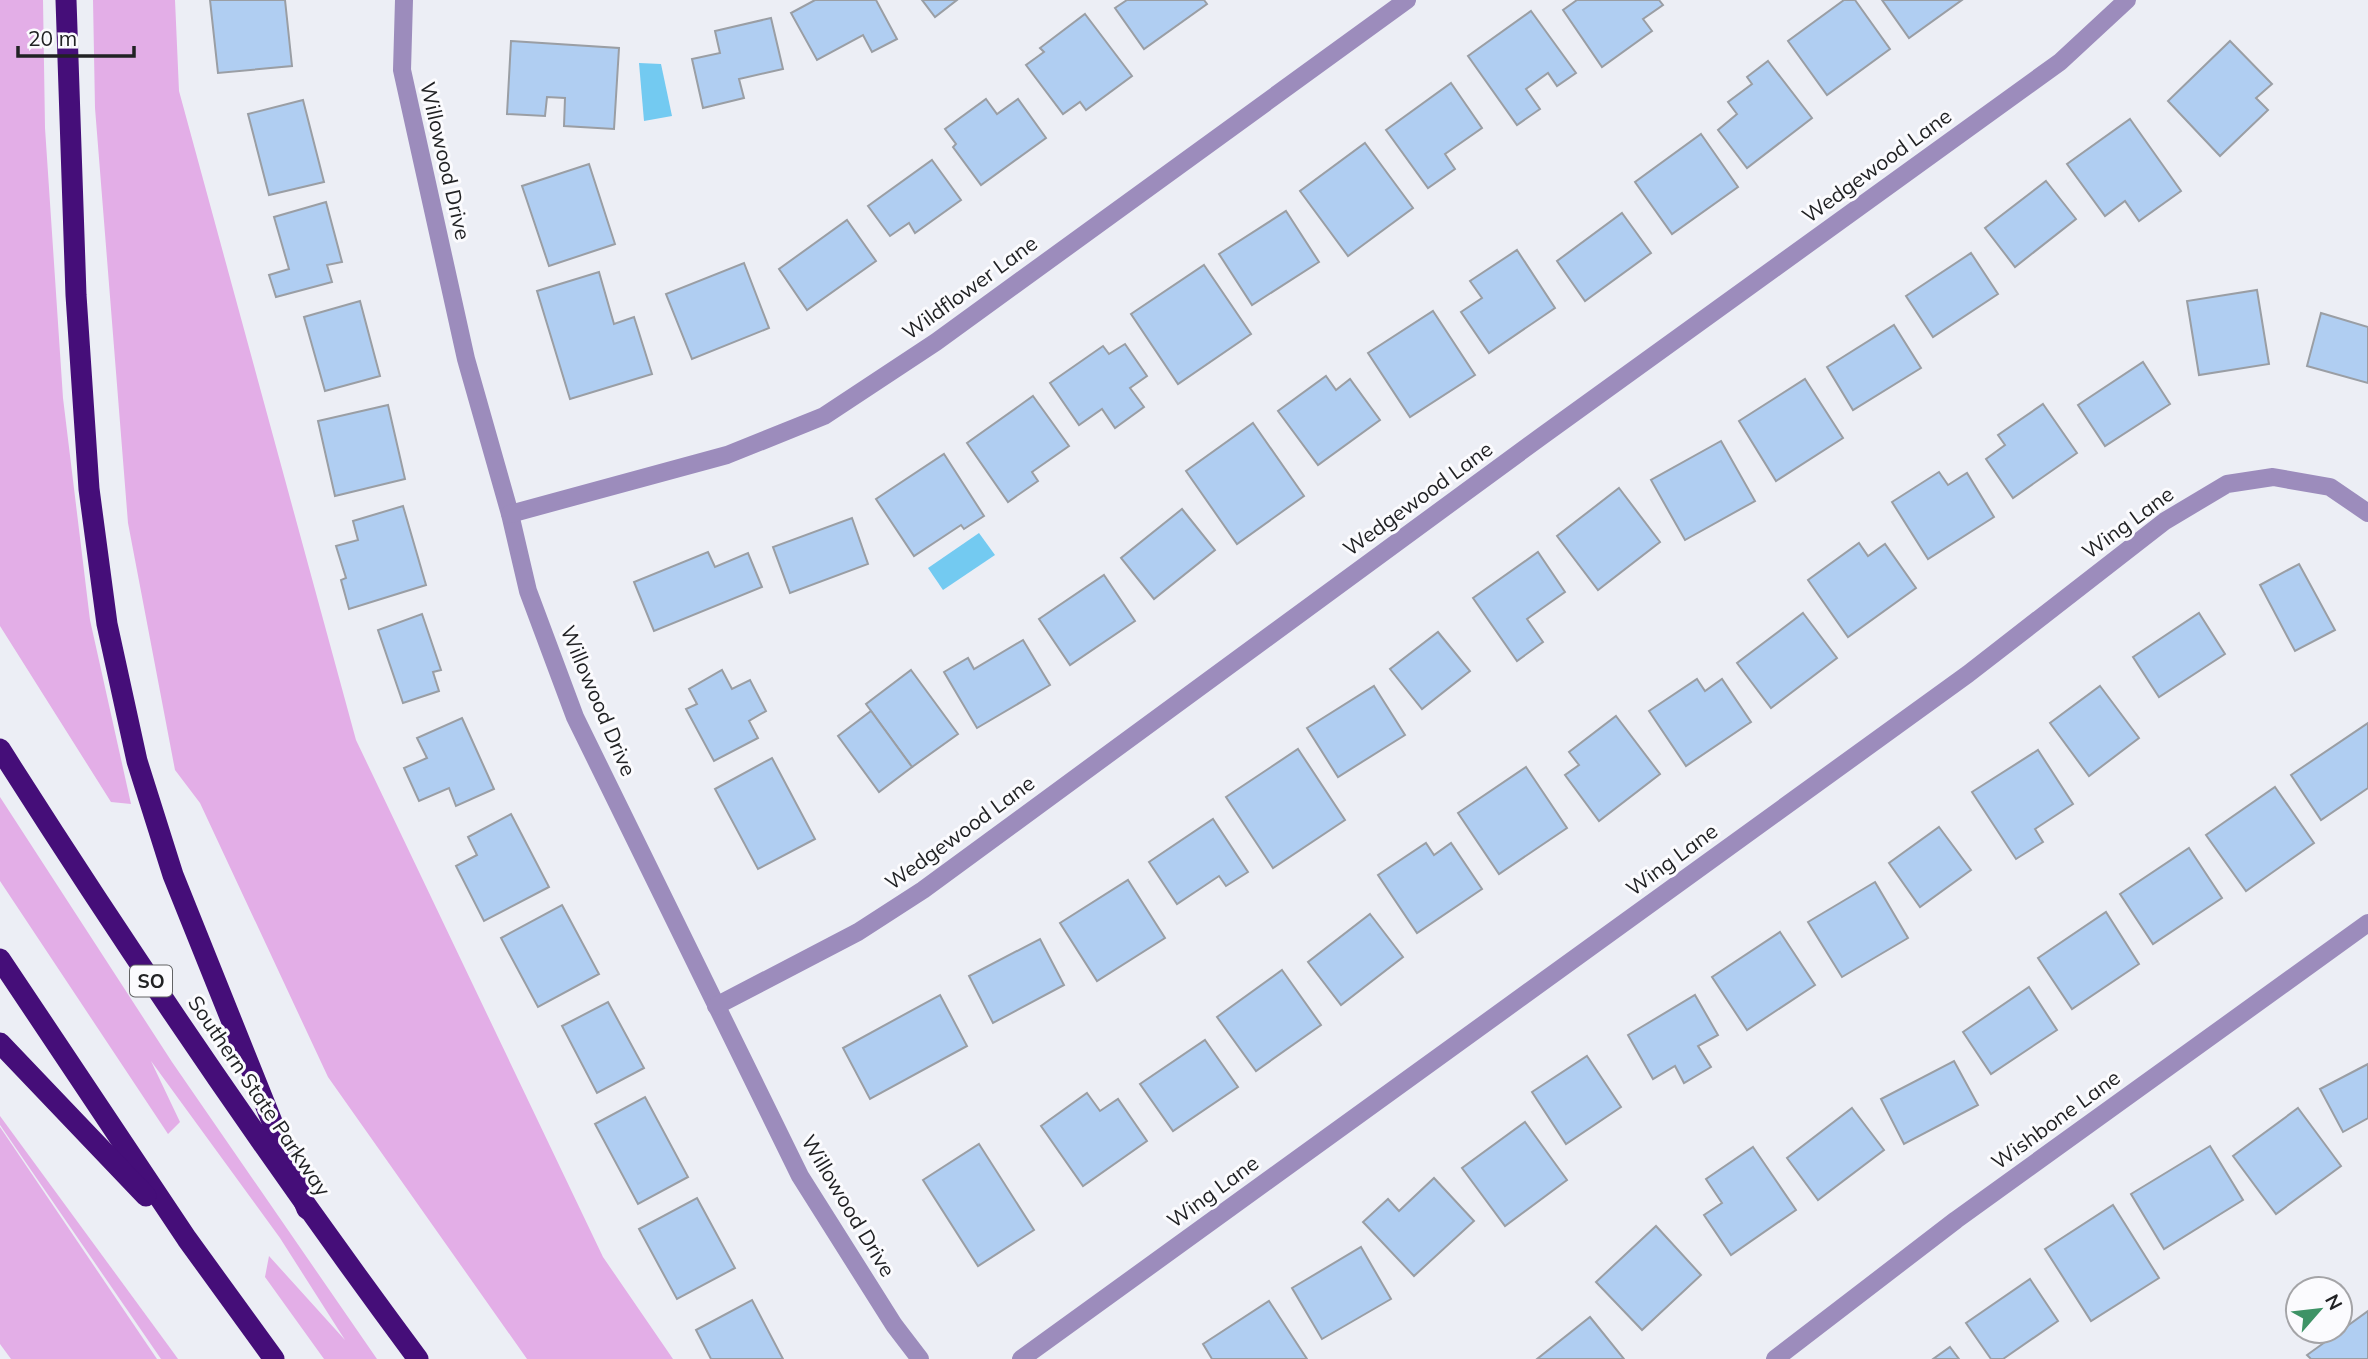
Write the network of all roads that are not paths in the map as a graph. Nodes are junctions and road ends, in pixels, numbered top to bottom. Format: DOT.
graph roads {
  1 [pos="66,0"];
  2 [pos="404,0"];
  3 [pos="1407,0"];
  4 [pos="2127,0"];
  5 [pos="2368,513"];
  6 [pos="510,514"];
  7 [pos="0,749"];
  8 [pos="2368,923"];
  9 [pos="0,959"];
  10 [pos="716,1006"];
  11 [pos="0,1043"];
  12 [pos="307,1209"];
  13 [pos="187,1238"];
  14 [pos="274,1359"];
  15 [pos="418,1359"];
  16 [pos="919,1359"];
  17 [pos="1021,1359"];
  18 [pos="1775,1359"];
  1 -- 12 [label="highway"];
  2 -- 6 [label="street, Willowood Drive"];
  3 -- 6 [label="street, Wildflower Lane"];
  4 -- 10 [label="street, Wedgewood Lane"];
  5 -- 17 [label="street, Wing Lane"];
  6 -- 10 [label="street, Willowood Drive"];
  7 -- 12 [label="highway, Southern State Parkway / SO"];
  8 -- 18 [label="street, Wishbone Lane"];
  9 -- 13 [label="highway"];
  10 -- 16 [label="street, Willowood Drive"];
  11 -- 13 [label="highway"];
  12 -- 15 [label="highway, Southern State Parkway / SO"];
  13 -- 14 [label="highway"];
}
